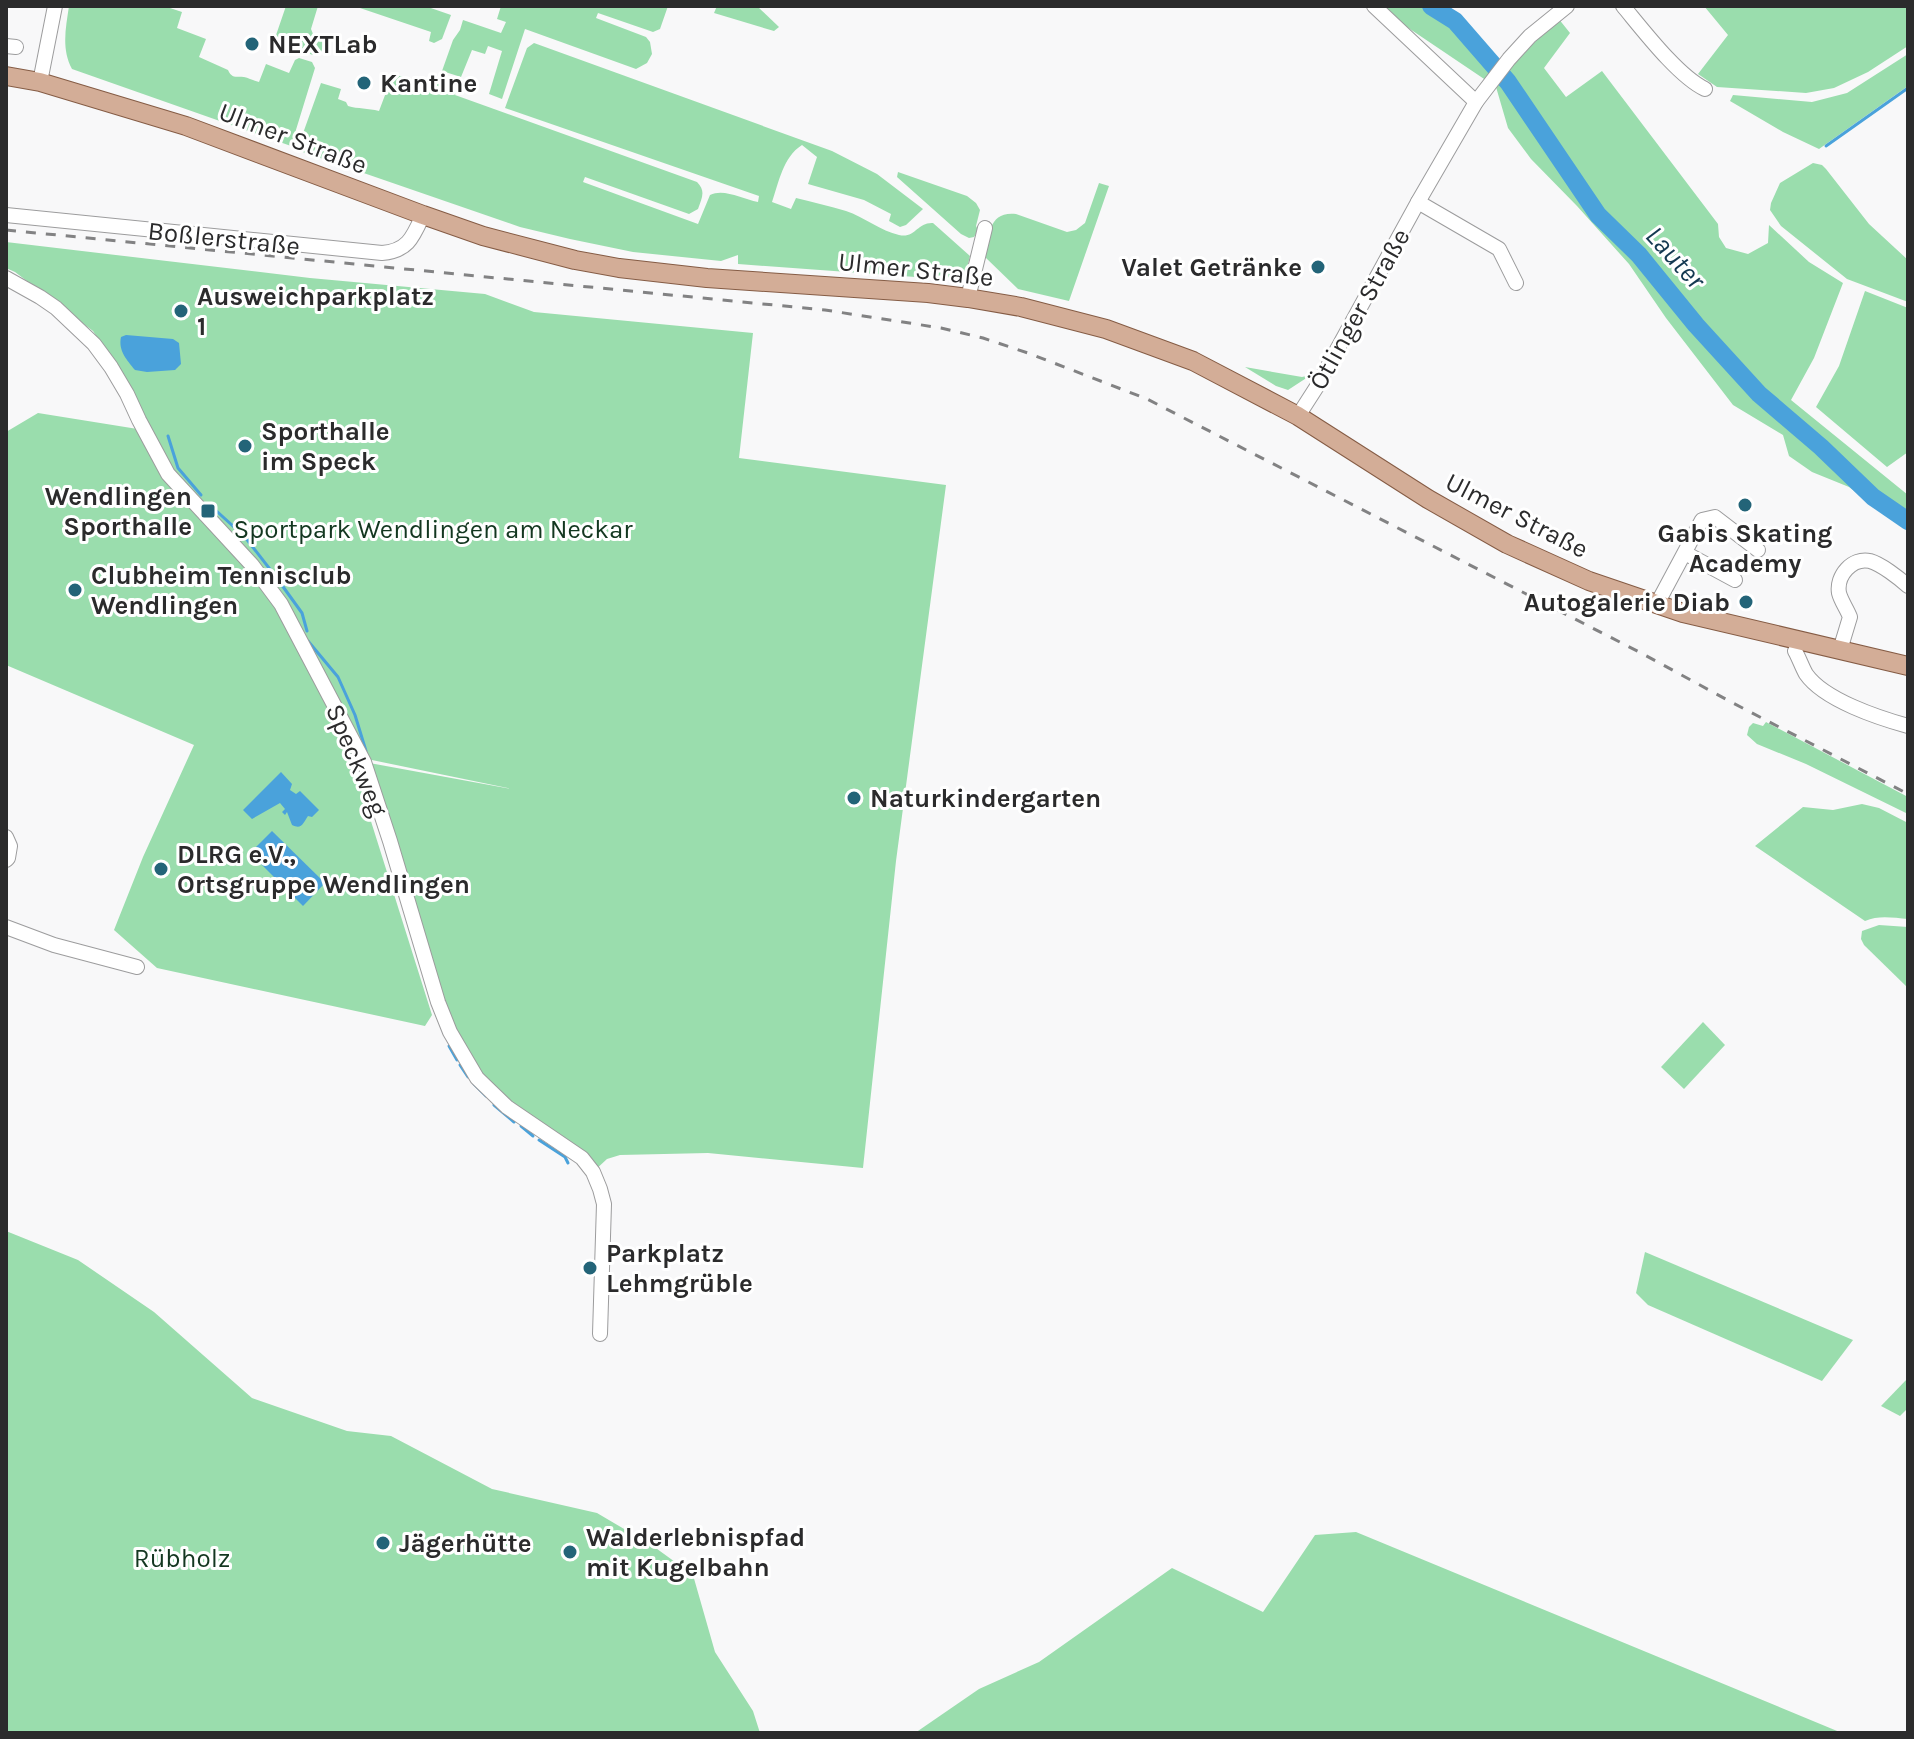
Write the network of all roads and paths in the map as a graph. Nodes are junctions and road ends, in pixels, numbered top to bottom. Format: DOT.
graph roads {
  1 [pos="55,6"];
  2 [pos="1374,6"];
  3 [pos="1567,6"];
  4 [pos="1623,6"];
  5 [pos="6,76"];
  6 [pos="40,82"];
  7 [pos="1705,89"];
  8 [pos="1476,102"];
  9 [pos="1418,202"];
  10 [pos="6,215"];
  11 [pos="423,215"];
  12 [pos="985,228"];
  13 [pos="6,278"];
  14 [pos="1516,283"];
  15 [pos="968,298"];
  16 [pos="1298,416"];
  17 [pos="1758,550"];
  18 [pos="1685,553"];
  19 [pos="1735,580"];
  20 [pos="1908,586"];
  21 [pos="1657,604"];
  22 [pos="1840,650"];
  23 [pos="1795,651"];
  24 [pos="1908,666"];
  25 [pos="1908,726"];
  26 [pos="6,837"];
  27 [pos="6,860"];
  28 [pos="6,927"];
  29 [pos="137,967"];
  30 [pos="600,1334"];
  1 -- 6 [label="street"];
  2 -- 8 [label="street"];
  3 -- 8 [label="street, Ötlinger Straße"];
  4 -- 7 [label="street"];
  5 -- 6 [label="main road, Ulmer Straße"];
  6 -- 11 [label="main road, Ulmer Straße"];
  8 -- 9 [label="street, Ötlinger Straße"];
  9 -- 14 [label="street, Ötlinger Straße"];
  9 -- 16 [label="street, Ötlinger Straße"];
  10 -- 11 [label="street, Boßlerstraße"];
  11 -- 15 [label="main road, Ulmer Straße"];
  12 -- 15 [label="street"];
  13 -- 30 [label="street, Speckweg"];
  15 -- 16 [label="main road, Ulmer Straße"];
  16 -- 21 [label="main road, Ulmer Straße"];
  17 -- 18 [label="street"];
  18 -- 19 [label="street"];
  18 -- 21 [label="street"];
  20 -- 22 [label="street"];
  21 -- 22 [label="main road, Ulmer Straße"];
  22 -- 24 [label="main road, Ulmer Straße"];
  23 -- 25 [label="street"];
  26 -- 27 [label="street"];
  28 -- 29 [label="street"];
}
